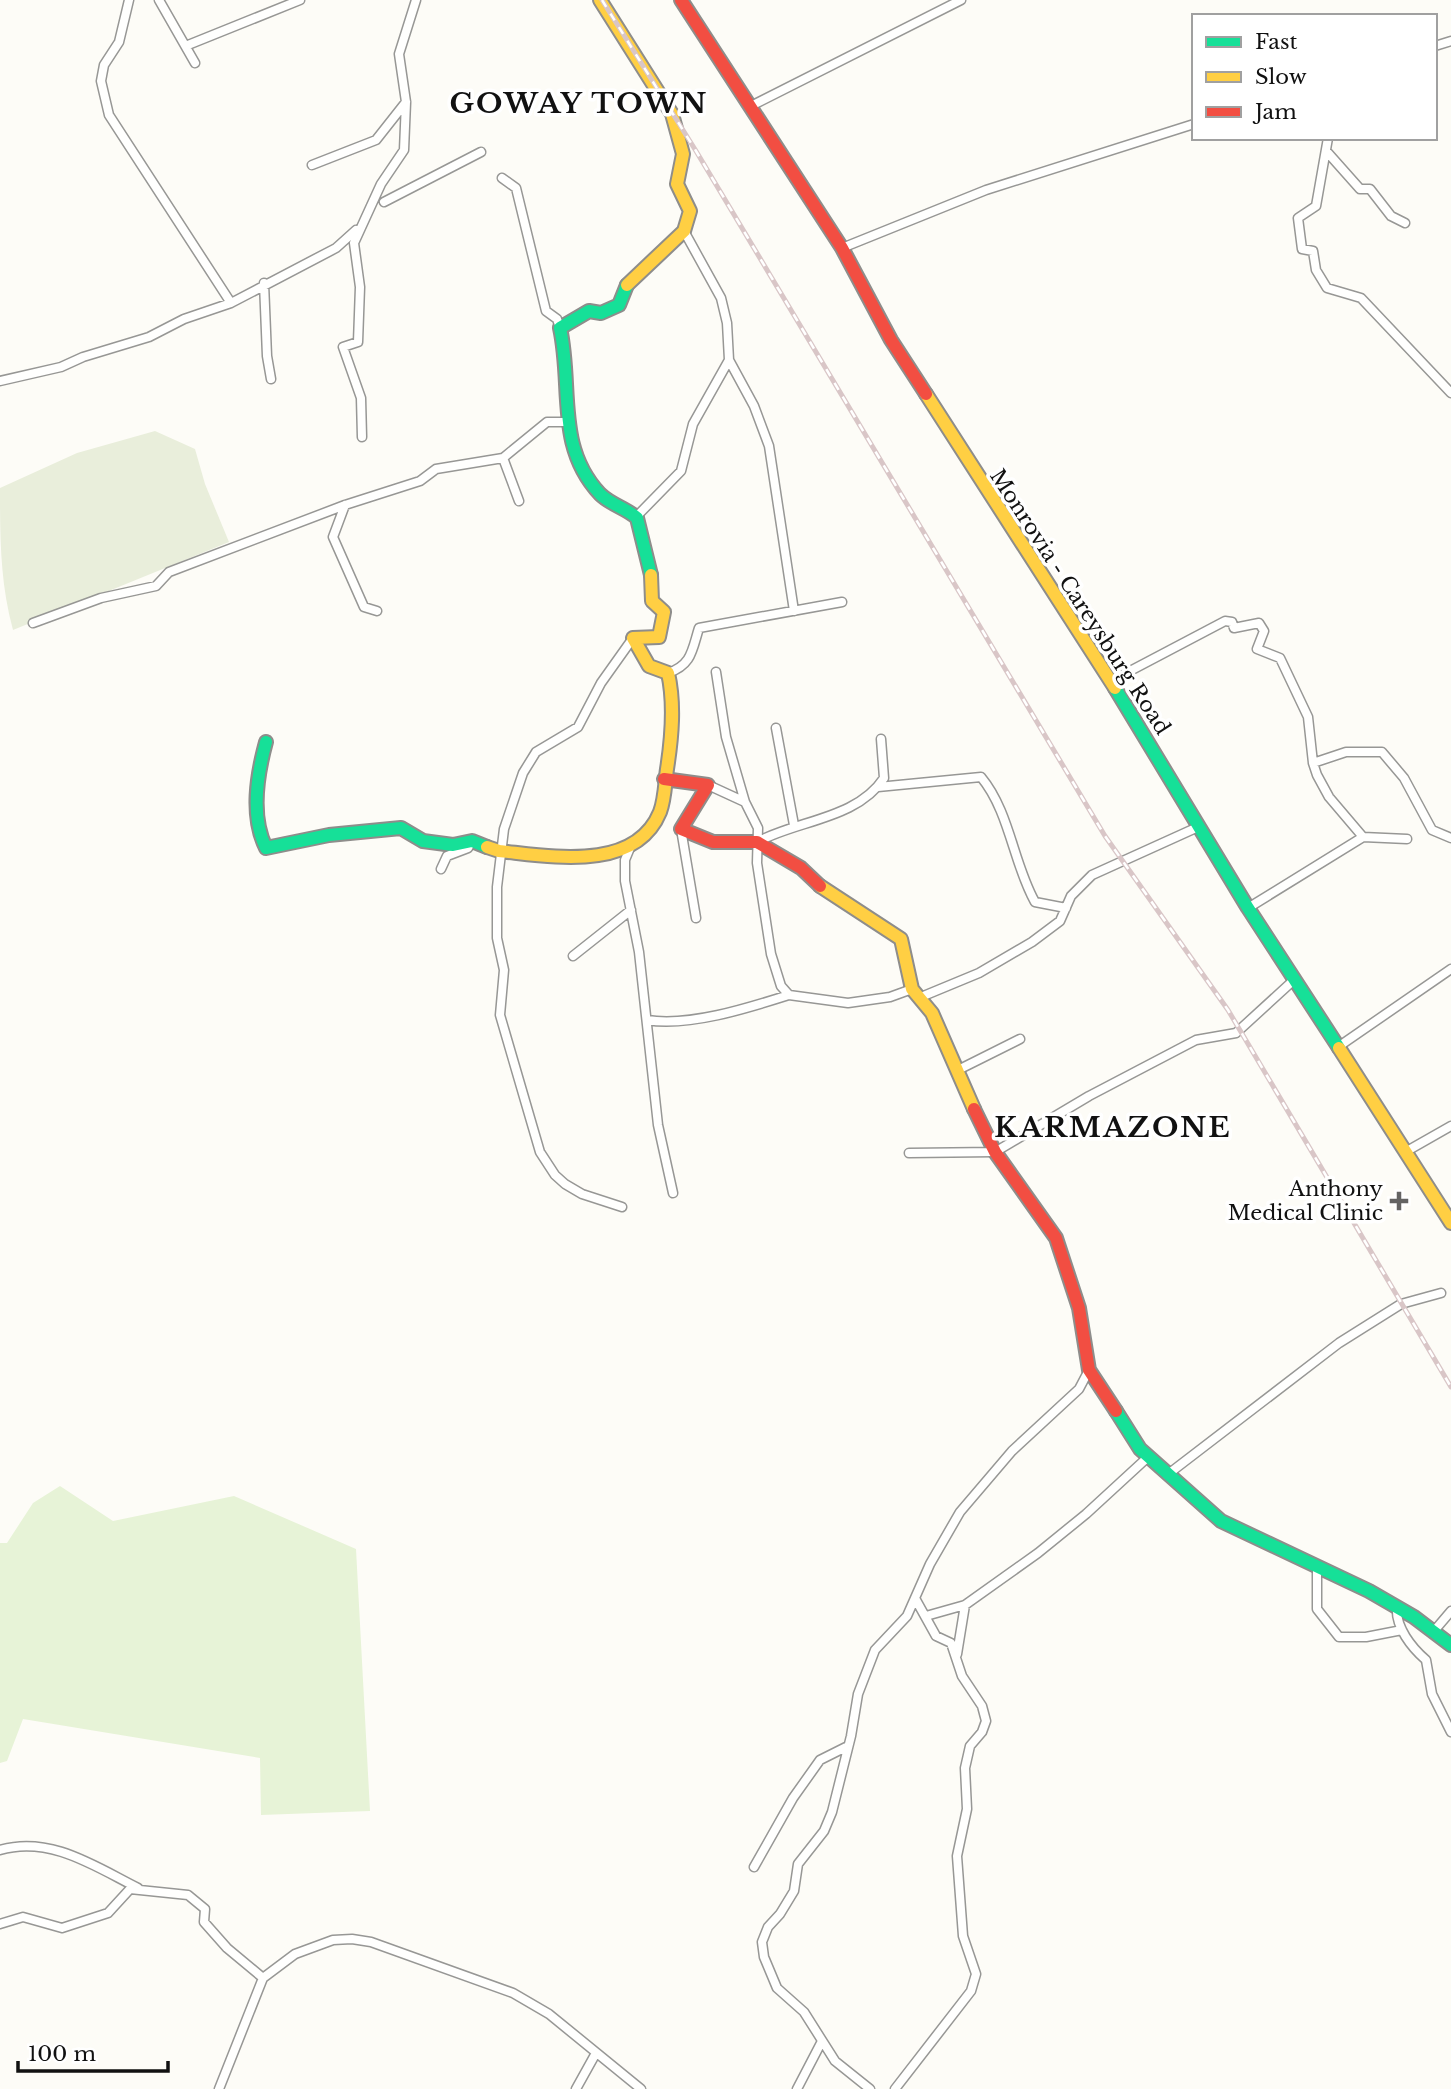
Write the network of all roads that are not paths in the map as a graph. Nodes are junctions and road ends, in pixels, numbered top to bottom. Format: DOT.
graph roads {
  1 [pos="129,0"];
  2 [pos="159,0"];
  3 [pos="300,0"];
  4 [pos="416,0"];
  5 [pos="600,0"];
  6 [pos="681,0"];
  7 [pos="961,0"];
  8 [pos="188,45"];
  9 [pos="195,63"];
  10 [pos="406,102"];
  11 [pos="749,107"];
  12 [pos="1192,125"];
  13 [pos="1328,140"];
  14 [pos="481,152"];
  15 [pos="1328,153"];
  16 [pos="312,165"];
  17 [pos="502,178"];
  18 [pos="384,202"];
  19 [pos="1405,223"];
  20 [pos="361,225"];
  21 [pos="684,231"];
  22 [pos="842,248"];
  23 [pos="264,283"];
  24 [pos="231,303"];
  25 [pos="560,328"];
  26 [pos="729,360"];
  27 [pos="271,379"];
  28 [pos="0,381"];
  29 [pos="1451,394"];
  30 [pos="565,422"];
  31 [pos="362,437"];
  32 [pos="503,458"];
  33 [pos="519,501"];
  34 [pos="345,505"];
  35 [pos="636,517"];
  36 [pos="842,602"];
  37 [pos="377,611"];
  38 [pos="794,611"];
  39 [pos="33,623"];
  40 [pos="633,638"];
  41 [pos="716,672"];
  42 [pos="668,673"];
  43 [pos="1111,681"];
  44 [pos="776,727"];
  45 [pos="881,740"];
  46 [pos="266,742"];
  47 [pos="1313,763"];
  48 [pos="664,779"];
  49 [pos="708,785"];
  50 [pos="878,787"];
  51 [pos="746,803"];
  52 [pos="794,825"];
  53 [pos="1198,827"];
  54 [pos="681,829"];
  55 [pos="1363,836"];
  56 [pos="1451,838"];
  57 [pos="1407,839"];
  58 [pos="633,840"];
  59 [pos="472,841"];
  60 [pos="757,842"];
  61 [pos="499,850"];
  62 [pos="441,869"];
  63 [pos="1066,908"];
  64 [pos="1248,908"];
  65 [pos="631,910"];
  66 [pos="696,918"];
  67 [pos="572,956"];
  68 [pos="1451,969"];
  69 [pos="1295,979"];
  70 [pos="916,993"];
  71 [pos="789,995"];
  72 [pos="647,1020"];
  73 [pos="1020,1039"];
  74 [pos="1338,1047"];
  75 [pos="958,1070"];
  76 [pos="1451,1126"];
  77 [pos="995,1152"];
  78 [pos="1407,1152"];
  79 [pos="909,1153"];
  80 [pos="673,1193"];
  81 [pos="622,1207"];
  82 [pos="1451,1223"];
  83 [pos="1441,1293"];
  84 [pos="1089,1370"];
  85 [pos="1148,1457"];
  86 [pos="1167,1475"];
  87 [pos="1317,1567"];
  88 [pos="916,1600"];
  89 [pos="964,1605"];
  90 [pos="1397,1607"];
  91 [pos="1451,1611"];
  92 [pos="926,1616"];
  93 [pos="1402,1630"];
  94 [pos="1434,1631"];
  95 [pos="1451,1645"];
  96 [pos="957,1654"];
  97 [pos="1451,1732"];
  98 [pos="848,1746"];
  99 [pos="0,1850"];
  100 [pos="754,1867"];
  101 [pos="138,1888"];
  102 [pos="0,1924"];
  103 [pos="263,1978"];
  104 [pos="822,2042"];
  105 [pos="596,2053"];
  106 [pos="219,2089"];
  107 [pos="576,2089"];
  108 [pos="641,2089"];
  109 [pos="797,2089"];
  110 [pos="870,2089"];
  111 [pos="895,2089"];
  1 -- 24 [label="street"];
  2 -- 8 [label="street"];
  3 -- 8 [label="street"];
  4 -- 10 [label="street"];
  5 -- 21 [label="street"];
  6 -- 11 [label="street, Monrovia - Careysburg Road"];
  7 -- 11 [label="street"];
  8 -- 9 [label="street"];
  10 -- 16 [label="street"];
  10 -- 20 [label="street"];
  11 -- 22 [label="street, Monrovia - Careysburg Road"];
  12 -- 22 [label="street"];
  13 -- 15 [label="street"];
  14 -- 18 [label="street"];
  15 -- 19 [label="street"];
  15 -- 29 [label="street"];
  17 -- 25 [label="street"];
  20 -- 23 [label="street"];
  20 -- 31 [label="street"];
  21 -- 25 [label="street"];
  21 -- 26 [label="street"];
  22 -- 43 [label="street, Monrovia - Careysburg Road"];
  23 -- 24 [label="street"];
  23 -- 27 [label="street"];
  24 -- 28 [label="street"];
  25 -- 30 [label="street"];
  26 -- 35 [label="street"];
  26 -- 38 [label="street"];
  30 -- 32 [label="street"];
  30 -- 35 [label="street"];
  32 -- 33 [label="street"];
  32 -- 34 [label="street"];
  34 -- 37 [label="street"];
  34 -- 39 [label="street"];
  35 -- 40 [label="street"];
  36 -- 38 [label="street"];
  38 -- 42 [label="street"];
  40 -- 42 [label="street"];
  40 -- 61 [label="street"];
  41 -- 51 [label="street"];
  42 -- 48 [label="street"];
  43 -- 47 [label="street"];
  43 -- 53 [label="street, Monrovia - Careysburg Road"];
  44 -- 52 [label="street"];
  45 -- 50 [label="street"];
  46 -- 59 [label="street"];
  47 -- 55 [label="street"];
  47 -- 56 [label="street"];
  48 -- 49 [label="street"];
  48 -- 58 [label="street"];
  49 -- 51 [label="street"];
  49 -- 54 [label="street"];
  50 -- 52 [label="street"];
  50 -- 63 [label="street"];
  51 -- 60 [label="street"];
  52 -- 60 [label="street"];
  53 -- 63 [label="street"];
  53 -- 64 [label="street, Monrovia - Careysburg Road"];
  54 -- 60 [label="street"];
  54 -- 66 [label="street"];
  55 -- 57 [label="street"];
  55 -- 64 [label="street"];
  58 -- 61 [label="street"];
  58 -- 65 [label="street"];
  59 -- 61 [label="street"];
  59 -- 62 [label="street"];
  60 -- 70 [label="street"];
  60 -- 71 [label="street"];
  61 -- 81 [label="street"];
  63 -- 70 [label="street"];
  64 -- 69 [label="street, Monrovia - Careysburg Road"];
  65 -- 67 [label="street"];
  65 -- 72 [label="street"];
  68 -- 74 [label="street"];
  69 -- 74 [label="street, Monrovia - Careysburg Road"];
  69 -- 77 [label="street"];
  70 -- 71 [label="street"];
  70 -- 75 [label="street"];
  71 -- 72 [label="street"];
  72 -- 80 [label="street"];
  73 -- 75 [label="street"];
  74 -- 78 [label="street, Monrovia - Careysburg Road"];
  75 -- 77 [label="street"];
  76 -- 78 [label="street"];
  77 -- 79 [label="street"];
  77 -- 84 [label="street"];
  78 -- 82 [label="street, Monrovia - Careysburg Road"];
  83 -- 86 [label="street"];
  84 -- 85 [label="street"];
  84 -- 88 [label="street"];
  85 -- 86 [label="street"];
  85 -- 89 [label="street"];
  86 -- 87 [label="street"];
  87 -- 90 [label="street"];
  87 -- 93 [label="street"];
  88 -- 92 [label="street"];
  88 -- 98 [label="street"];
  89 -- 92 [label="street"];
  89 -- 96 [label="street"];
  90 -- 93 [label="street"];
  90 -- 94 [label="street"];
  91 -- 94 [label="street"];
  92 -- 96 [label="street"];
  93 -- 97 [label="street"];
  94 -- 95 [label="street"];
  96 -- 111 [label="street"];
  98 -- 100 [label="street"];
  98 -- 104 [label="street"];
  99 -- 101 [label="street"];
  101 -- 102 [label="street"];
  101 -- 103 [label="street"];
  103 -- 105 [label="street"];
  103 -- 106 [label="street"];
  104 -- 109 [label="street"];
  104 -- 110 [label="street"];
  105 -- 107 [label="street"];
  105 -- 108 [label="street"];
}
